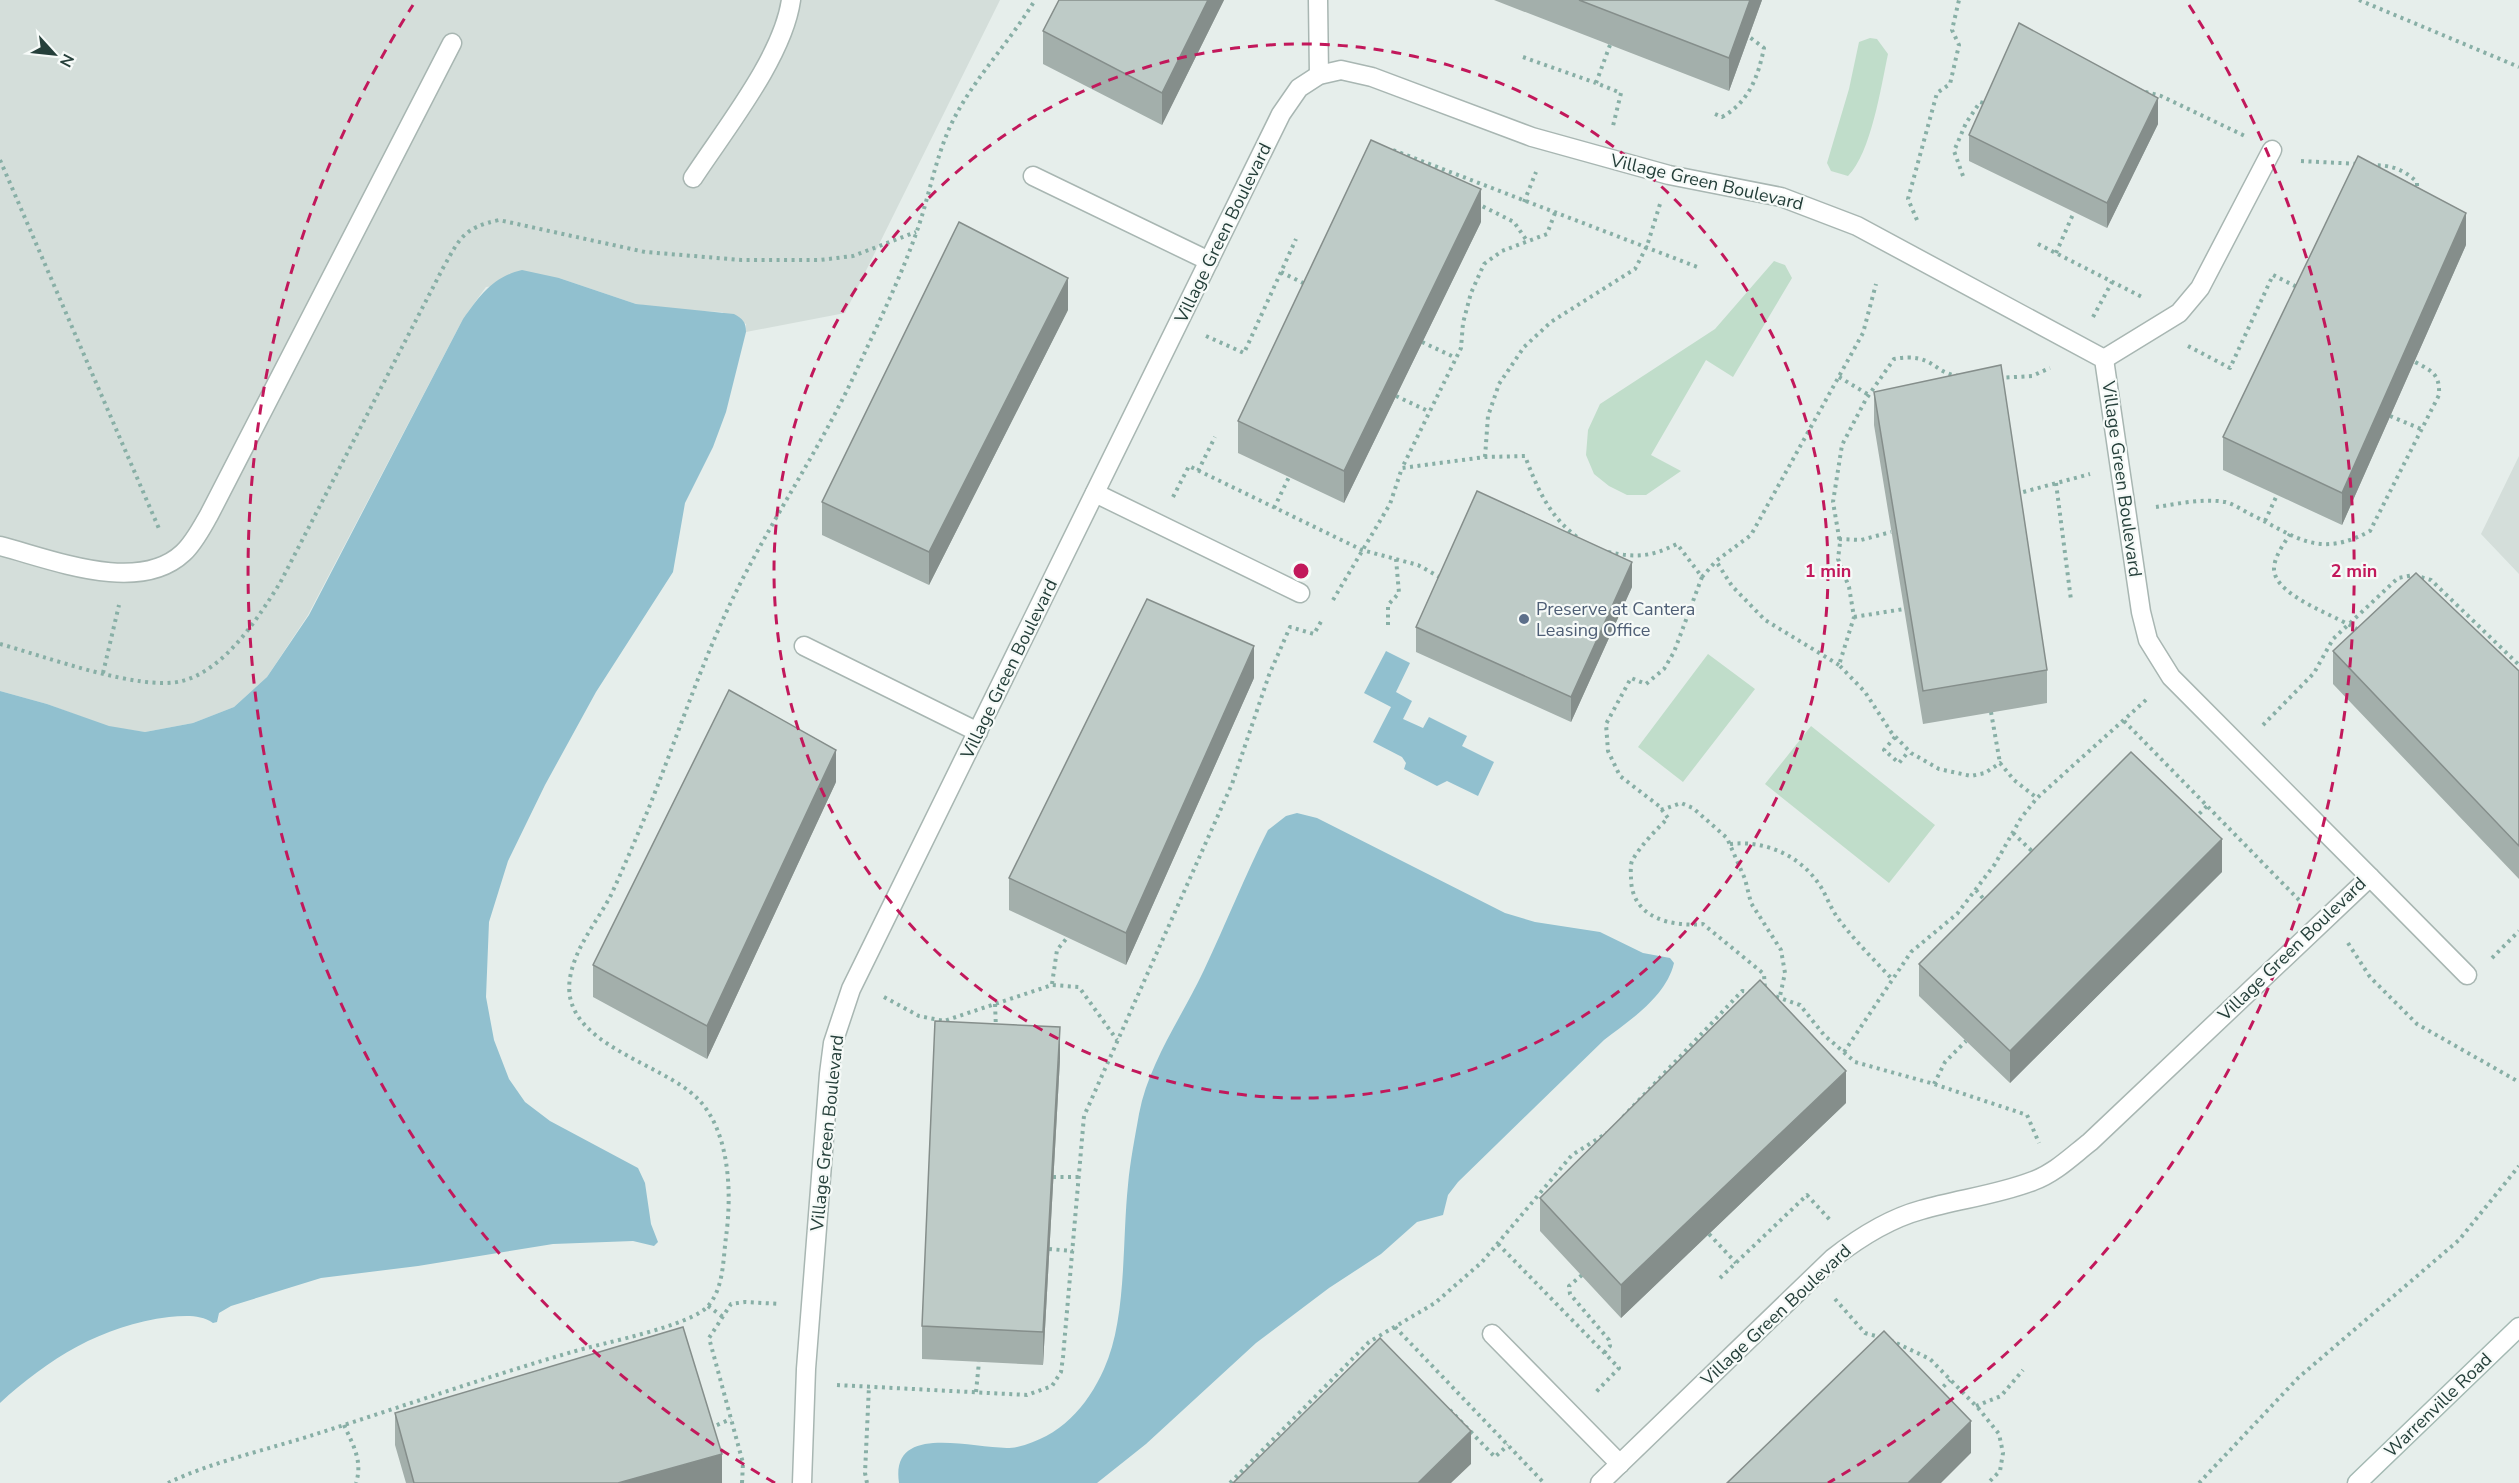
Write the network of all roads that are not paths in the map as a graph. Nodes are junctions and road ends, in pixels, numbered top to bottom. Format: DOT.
graph roads {
  1 [pos="791,0"];
  2 [pos="1318,0"];
  3 [pos="452,43"];
  4 [pos="1319,75"];
  5 [pos="2272,150"];
  6 [pos="1033,176"];
  7 [pos="693,178"];
  8 [pos="1209,261"];
  9 [pos="2104,359"];
  10 [pos="1095,494"];
  11 [pos="0,546"];
  12 [pos="1300,593"];
  13 [pos="804,645"];
  14 [pos="978,732"];
  15 [pos="2370,877"];
  16 [pos="2467,975"];
  17 [pos="2519,1327"];
  18 [pos="1492,1334"];
  19 [pos="1620,1464"];
  20 [pos="802,1483"];
  21 [pos="1600,1483"];
  22 [pos="2357,1483"];
  1 -- 7 [label="street"];
  2 -- 4 [label="street"];
  3 -- 11 [label="street"];
  4 -- 8 [label="street, Village Green Boulevard"];
  4 -- 9 [label="street, Village Green Boulevard"];
  5 -- 9 [label="street"];
  6 -- 8 [label="street"];
  8 -- 10 [label="street, Village Green Boulevard"];
  9 -- 15 [label="street, Village Green Boulevard"];
  10 -- 12 [label="street"];
  10 -- 14 [label="street, Village Green Boulevard"];
  13 -- 14 [label="street"];
  14 -- 20 [label="street, Village Green Boulevard"];
  15 -- 16 [label="street"];
  15 -- 19 [label="street, Village Green Boulevard"];
  17 -- 22 [label="street, Warrenville Road"];
  18 -- 19 [label="street"];
  19 -- 21 [label="street, Village Green Boulevard"];
}
